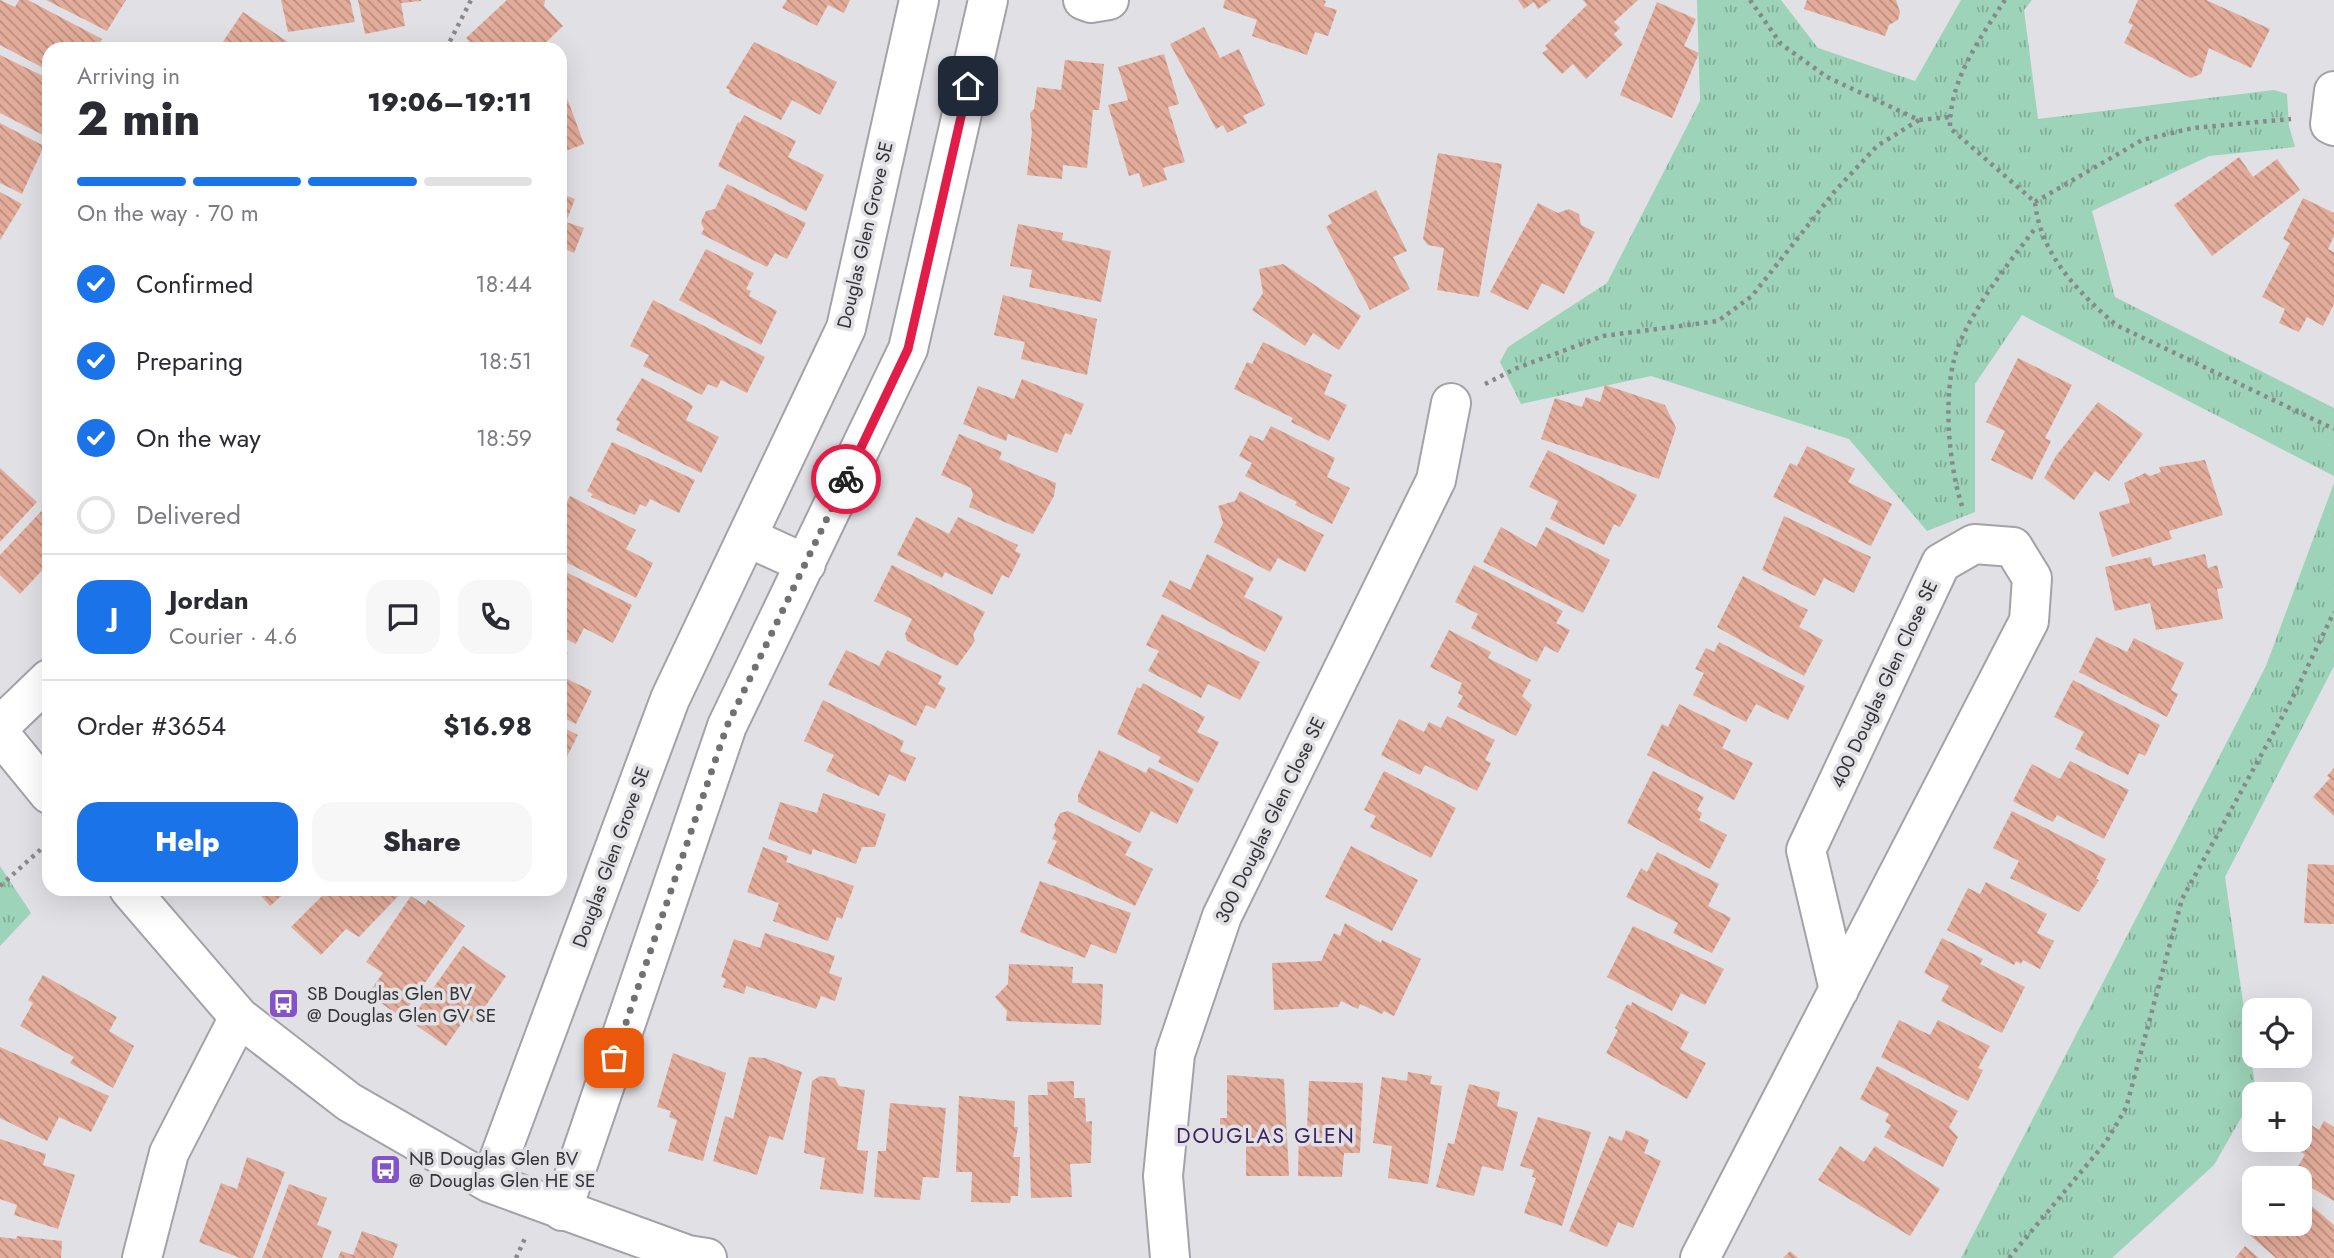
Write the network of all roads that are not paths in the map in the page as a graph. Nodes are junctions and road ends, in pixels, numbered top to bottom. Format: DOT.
graph roads {
  1 [pos="919,0"];
  2 [pos="988,0"];
  3 [pos="1083,0"];
  4 [pos="1109,0"];
  5 [pos="1451,403"];
  6 [pos="749,538"];
  7 [pos="806,564"];
  8 [pos="42,687"];
  9 [pos="0,726"];
  10 [pos="0,734"];
  11 [pos="42,785"];
  12 [pos="135,896"];
  13 [pos="1839,990"];
  14 [pos="239,1017"];
  15 [pos="490,1184"];
  16 [pos="562,1211"];
  17 [pos="142,1258"];
  18 [pos="707,1258"];
  19 [pos="1170,1258"];
  20 [pos="1700,1258"];
  1 -- 6 [label="street, Douglas Glen Grove SE"];
  2 -- 7 [label="street"];
  3 -- 4 [label="street"];
  5 -- 19 [label="street, 300 Douglas Glen Close SE"];
  6 -- 7 [label="street"];
  6 -- 15 [label="street, Douglas Glen Grove SE"];
  7 -- 16 [label="street"];
  8 -- 9 [label="street"];
  10 -- 11 [label="street"];
  12 -- 14 [label="street"];
  13 -- 13 [label="street, 400 Douglas Glen Close SE"];
  13 -- 20 [label="street"];
  14 -- 15 [label="street"];
  14 -- 17 [label="street"];
  15 -- 16 [label="street"];
  16 -- 18 [label="street"];
}
